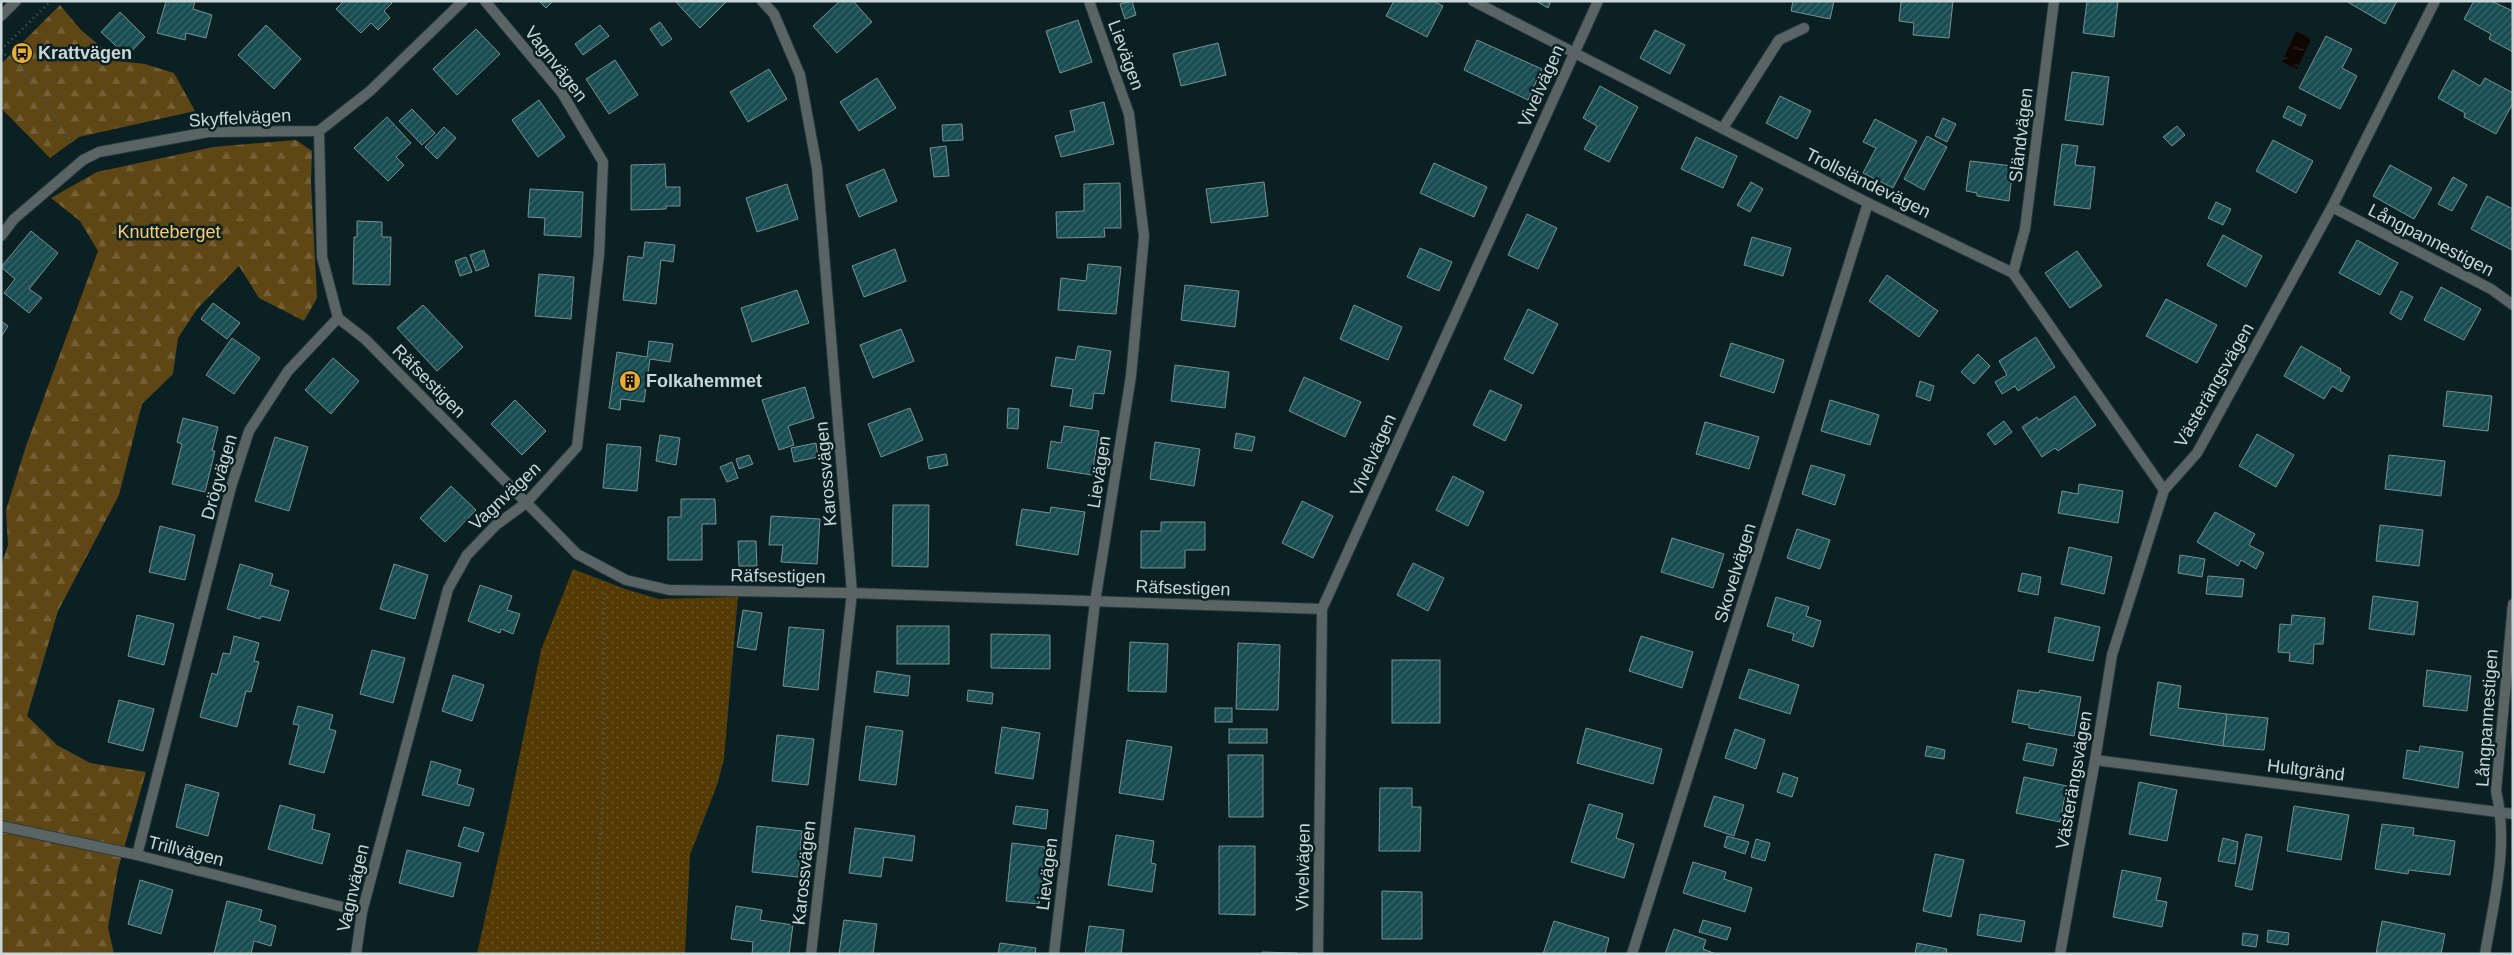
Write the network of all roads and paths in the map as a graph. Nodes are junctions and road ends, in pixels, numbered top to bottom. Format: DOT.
graph roads {
  1 [pos="16,1"];
  2 [pos="51,1"];
  3 [pos="463,1"];
  4 [pos="485,1"];
  5 [pos="762,1"];
  6 [pos="1090,1"];
  7 [pos="1473,1"];
  8 [pos="1598,1"];
  9 [pos="2054,1"];
  10 [pos="2435,1"];
  11 [pos="1,16"];
  12 [pos="1804,28"];
  13 [pos="1,50"];
  14 [pos="1573,54"];
  15 [pos="1723,128"];
  16 [pos="320,131"];
  17 [pos="83,160"];
  18 [pos="1868,203"];
  19 [pos="2332,207"];
  20 [pos="1,236"];
  21 [pos="2014,273"];
  22 [pos="2513,305"];
  23 [pos="338,318"];
  24 [pos="2164,490"];
  25 [pos="526,503"];
  26 [pos="605,568"];
  27 [pos="852,594"];
  28 [pos="1095,602"];
  29 [pos="2513,604"];
  30 [pos="1322,609"];
  31 [pos="2096,760"];
  32 [pos="2501,812"];
  33 [pos="2513,814"];
  34 [pos="1,826"];
  35 [pos="137,855"];
  36 [pos="362,912"];
  37 [pos="356,954"];
  38 [pos="598,954"];
  39 [pos="811,954"];
  40 [pos="1054,954"];
  41 [pos="1318,954"];
  42 [pos="1632,954"];
  43 [pos="2060,954"];
  44 [pos="2485,954"];
  1 -- 11 [label="street"];
  2 -- 13 [label="path"];
  3 -- 16 [label="street"];
  4 -- 25 [label="street, Vagnvägen"];
  5 -- 27 [label="street, Karossvägen"];
  6 -- 28 [label="street, Lievägen"];
  7 -- 14 [label="street, Trollsländevägen"];
  8 -- 14 [label="street, Vivelvägen"];
  9 -- 21 [label="street, Sländvägen"];
  10 -- 19 [label="street, Västerängsvägen"];
  12 -- 15 [label="street"];
  13 -- 17 [label="path"];
  14 -- 15 [label="street, Trollsländevägen"];
  14 -- 30 [label="street, Vivelvägen"];
  15 -- 18 [label="street, Trollsländevägen"];
  16 -- 17 [label="street, Skyffelvägen"];
  16 -- 23 [label="street"];
  17 -- 20 [label="street, Skyffelvägen"];
  18 -- 21 [label="street, Trollsländevägen"];
  18 -- 42 [label="street, Skovelvägen"];
  19 -- 22 [label="street, Långpannestigen"];
  19 -- 24 [label="street, Västerängsvägen"];
  21 -- 24 [label="street, Trollsländevägen"];
  23 -- 25 [label="street, Räfsestigen"];
  23 -- 35 [label="street, Drögvägen"];
  24 -- 31 [label="street, Västerängsvägen"];
  25 -- 26 [label="street, Räfsestigen"];
  25 -- 36 [label="street, Vagnvägen"];
  26 -- 27 [label="street, Räfsestigen"];
  26 -- 38 [label="path"];
  27 -- 28 [label="street, Räfsestigen"];
  27 -- 39 [label="street, Karossvägen"];
  28 -- 30 [label="street, Räfsestigen"];
  28 -- 40 [label="street, Lievägen"];
  29 -- 32 [label="street, Långpannestigen"];
  30 -- 41 [label="street, Vivelvägen"];
  31 -- 32 [label="street, Hultgränd"];
  31 -- 43 [label="street, Västerängsvägen"];
  32 -- 33 [label="street, Hultgränd"];
  32 -- 44 [label="street, Långpannestigen"];
  34 -- 35 [label="street, Trillvägen"];
  35 -- 36 [label="street, Trillvägen"];
  36 -- 37 [label="street, Vagnvägen"];
}
